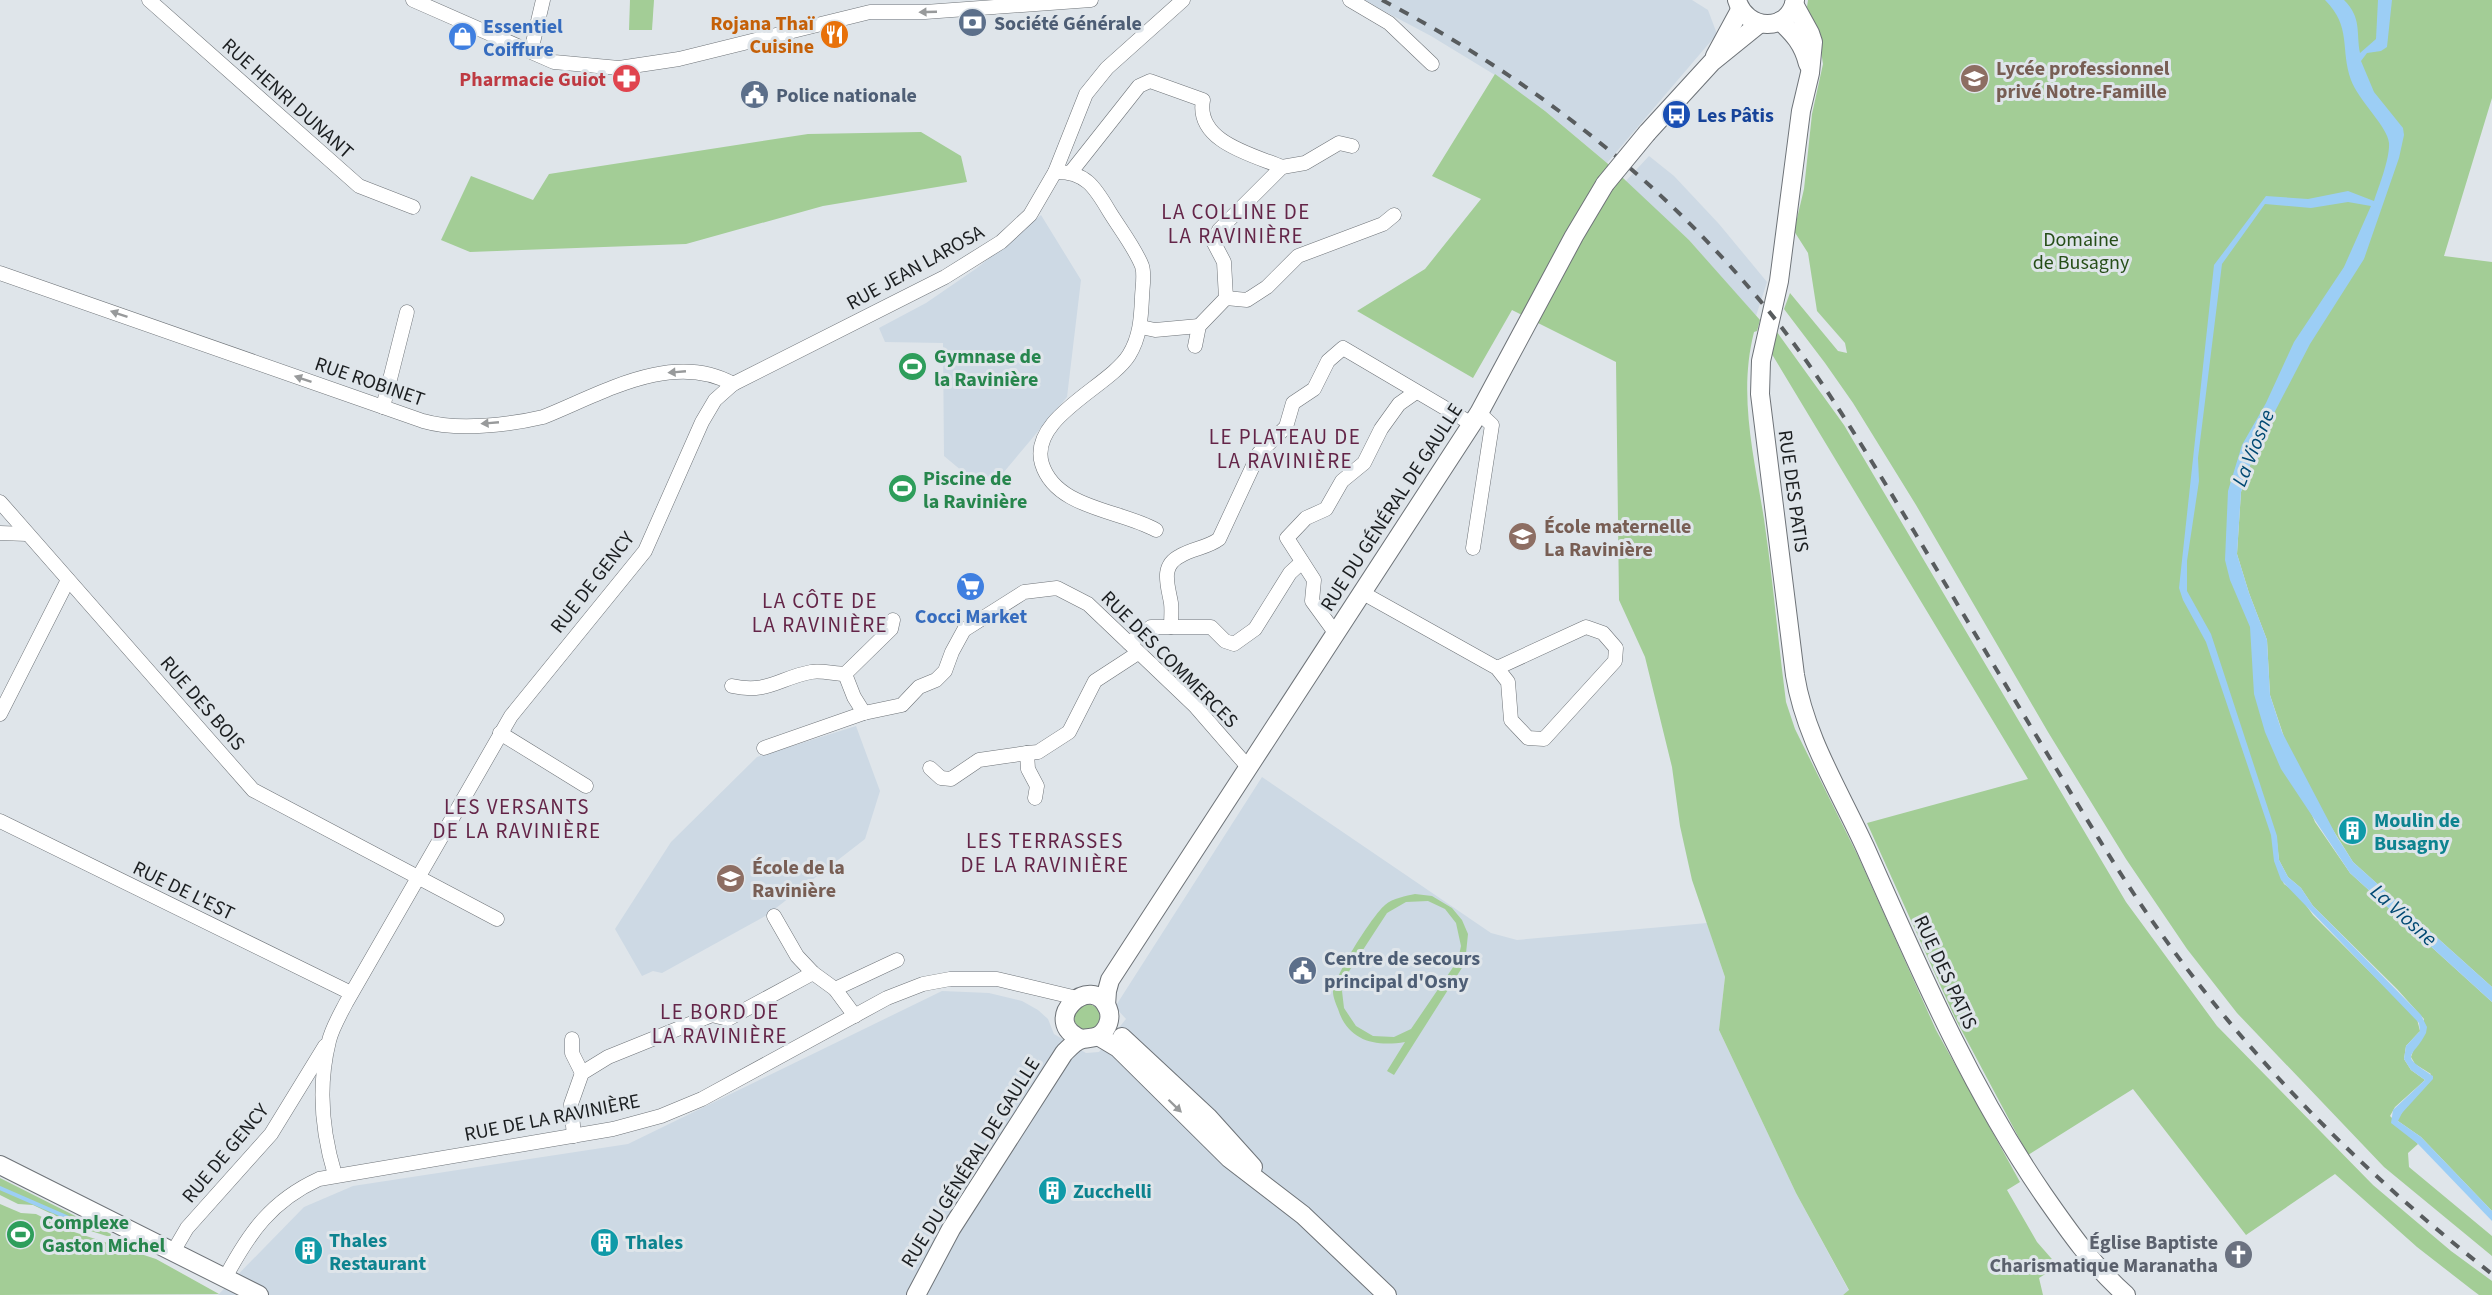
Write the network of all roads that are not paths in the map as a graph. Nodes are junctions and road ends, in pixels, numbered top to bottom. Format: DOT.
graph roads {
  1 [pos="149,0"];
  2 [pos="413,0"];
  3 [pos="543,0"];
  4 [pos="1091,0"];
  5 [pos="1183,0"];
  6 [pos="1350,0"];
  7 [pos="1795,2"];
  8 [pos="1738,5"];
  9 [pos="868,6"];
  10 [pos="1780,21"];
  11 [pos="1759,24"];
  12 [pos="531,51"];
  13 [pos="1712,62"];
  14 [pos="1432,64"];
  15 [pos="1810,73"];
  16 [pos="1352,146"];
  17 [pos="1282,167"];
  18 [pos="1071,171"];
  19 [pos="1055,172"];
  20 [pos="413,207"];
  21 [pos="1394,215"];
  22 [pos="0,273"];
  23 [pos="1226,298"];
  24 [pos="407,312"];
  25 [pos="1199,326"];
  26 [pos="1141,327"];
  27 [pos="1195,346"];
  28 [pos="733,384"];
  29 [pos="1416,392"];
  30 [pos="383,407"];
  31 [pos="1475,418"];
  32 [pos="0,502"];
  33 [pos="1156,530"];
  34 [pos="0,533"];
  35 [pos="27,534"];
  36 [pos="1473,548"];
  37 [pos="1302,562"];
  38 [pos="68,580"];
  39 [pos="1361,592"];
  40 [pos="893,620"];
  41 [pos="1171,627"];
  42 [pos="1336,634"];
  43 [pos="1134,648"];
  44 [pos="1497,668"];
  45 [pos="845,674"];
  46 [pos="732,686"];
  47 [pos="864,713"];
  48 [pos="0,714"];
  49 [pos="500,733"];
  50 [pos="764,748"];
  51 [pos="1027,753"];
  52 [pos="1248,767"];
  53 [pos="930,768"];
  54 [pos="586,786"];
  55 [pos="1035,798"];
  56 [pos="0,821"];
  57 [pos="417,878"];
  58 [pos="774,916"];
  59 [pos="497,919"];
  60 [pos="897,960"];
  61 [pos="813,973"];
  62 [pos="1110,980"];
  63 [pos="835,989"];
  64 [pos="1043,991"];
  65 [pos="351,993"];
  66 [pos="1083,996"];
  67 [pos="855,1016"];
  68 [pos="1088,1025"];
  69 [pos="329,1039"];
  70 [pos="572,1039"];
  71 [pos="582,1073"];
  72 [pos="302,1084"];
  73 [pos="323,1093"];
  74 [pos="574,1136"];
  75 [pos="0,1165"];
  76 [pos="334,1175"];
  77 [pos="177,1245"];
  78 [pos="225,1278"];
  79 [pos="259,1295"];
  80 [pos="916,1295"];
  81 [pos="1387,1295"];
  82 [pos="2126,1295"];
  1 -- 20 [label="street, RUE HENRI DUNANT"];
  2 -- 12 [label="street"];
  3 -- 12 [label="street"];
  4 -- 9 [label="street, one-way"];
  5 -- 19 [label="street, RUE JEAN LAROSA"];
  6 -- 14 [label="street"];
  7 -- 10 [label="main road"];
  7 -- 15 [label="main road, RUE DES PATIS"];
  8 -- 11 [label="main road"];
  8 -- 13 [label="main road, RUE DU GÉNÉRAL DE GAULLE"];
  9 -- 12 [label="street"];
  10 -- 11 [label="main road"];
  10 -- 15 [label="main road"];
  11 -- 13 [label="main road, RUE DU GÉNÉRAL DE GAULLE"];
  13 -- 31 [label="main road, RUE DU GÉNÉRAL DE GAULLE, bridge"];
  15 -- 82 [label="main road, RUE DES PATIS"];
  16 -- 17 [label="street"];
  17 -- 18 [label="street"];
  17 -- 23 [label="street"];
  18 -- 19 [label="street"];
  18 -- 26 [label="street"];
  19 -- 28 [label="street, RUE JEAN LAROSA"];
  21 -- 23 [label="street"];
  30 -- 22 [label="street, RUE ROBINET, one-way"];
  23 -- 25 [label="street"];
  24 -- 30 [label="street"];
  25 -- 26 [label="street"];
  25 -- 27 [label="street"];
  26 -- 33 [label="street"];
  28 -- 30 [label="street, RUE ROBINET, one-way"];
  28 -- 49 [label="street, RUE DE GENCY"];
  29 -- 31 [label="street"];
  29 -- 37 [label="street"];
  29 -- 41 [label="street"];
  31 -- 36 [label="street"];
  31 -- 39 [label="main road, RUE DU GÉNÉRAL DE GAULLE"];
  32 -- 35 [label="street, RUE DES BOIS"];
  34 -- 35 [label="street"];
  35 -- 38 [label="street, RUE DES BOIS"];
  37 -- 41 [label="street"];
  37 -- 42 [label="street"];
  38 -- 48 [label="street"];
  38 -- 57 [label="street, RUE DES BOIS"];
  39 -- 42 [label="main road, RUE DU GÉNÉRAL DE GAULLE"];
  39 -- 44 [label="street"];
  40 -- 45 [label="street"];
  41 -- 43 [label="street"];
  42 -- 52 [label="main road, RUE DU GÉNÉRAL DE GAULLE"];
  43 -- 47 [label="street, RUE DES COMMERCES"];
  43 -- 51 [label="street"];
  43 -- 52 [label="street, RUE DES COMMERCES"];
  44 -- 44 [label="street"];
  45 -- 46 [label="street"];
  45 -- 47 [label="street"];
  47 -- 50 [label="street"];
  49 -- 54 [label="street"];
  49 -- 57 [label="street, RUE DE GENCY"];
  51 -- 53 [label="street"];
  51 -- 55 [label="street"];
  52 -- 62 [label="main road, RUE DU GÉNÉRAL DE GAULLE"];
  56 -- 65 [label="street, RUE DE L'EST"];
  57 -- 59 [label="street"];
  57 -- 65 [label="street, RUE DE GENCY"];
  58 -- 61 [label="street"];
  60 -- 63 [label="street"];
  61 -- 63 [label="street"];
  61 -- 71 [label="street"];
  62 -- 66 [label="main road"];
  62 -- 68 [label="main road"];
  63 -- 67 [label="street"];
  64 -- 66 [label="street, RUE DE LA RAVINIÈRE"];
  64 -- 67 [label="street, RUE DE LA RAVINIÈRE"];
  64 -- 68 [label="street"];
  65 -- 69 [label="street, RUE DE GENCY"];
  66 -- 68 [label="main road"];
  66 -- 68 [label="main road, RUE DU GÉNÉRAL DE GAULLE"];
  67 -- 74 [label="street, RUE DE LA RAVINIÈRE"];
  68 -- 80 [label="main road, RUE DU GÉNÉRAL DE GAULLE"];
  68 -- 81 [label="main road"];
  69 -- 72 [label="street, RUE DE GENCY"];
  69 -- 73 [label="street, RUE DE GENCY"];
  70 -- 71 [label="street"];
  71 -- 74 [label="street"];
  72 -- 73 [label="street"];
  72 -- 77 [label="street, RUE DE GENCY"];
  73 -- 76 [label="street, RUE DE GENCY"];
  74 -- 76 [label="street, RUE DE LA RAVINIÈRE"];
  75 -- 78 [label="main road"];
  76 -- 78 [label="street, RUE DE LA RAVINIÈRE"];
  78 -- 79 [label="main road"];
}
